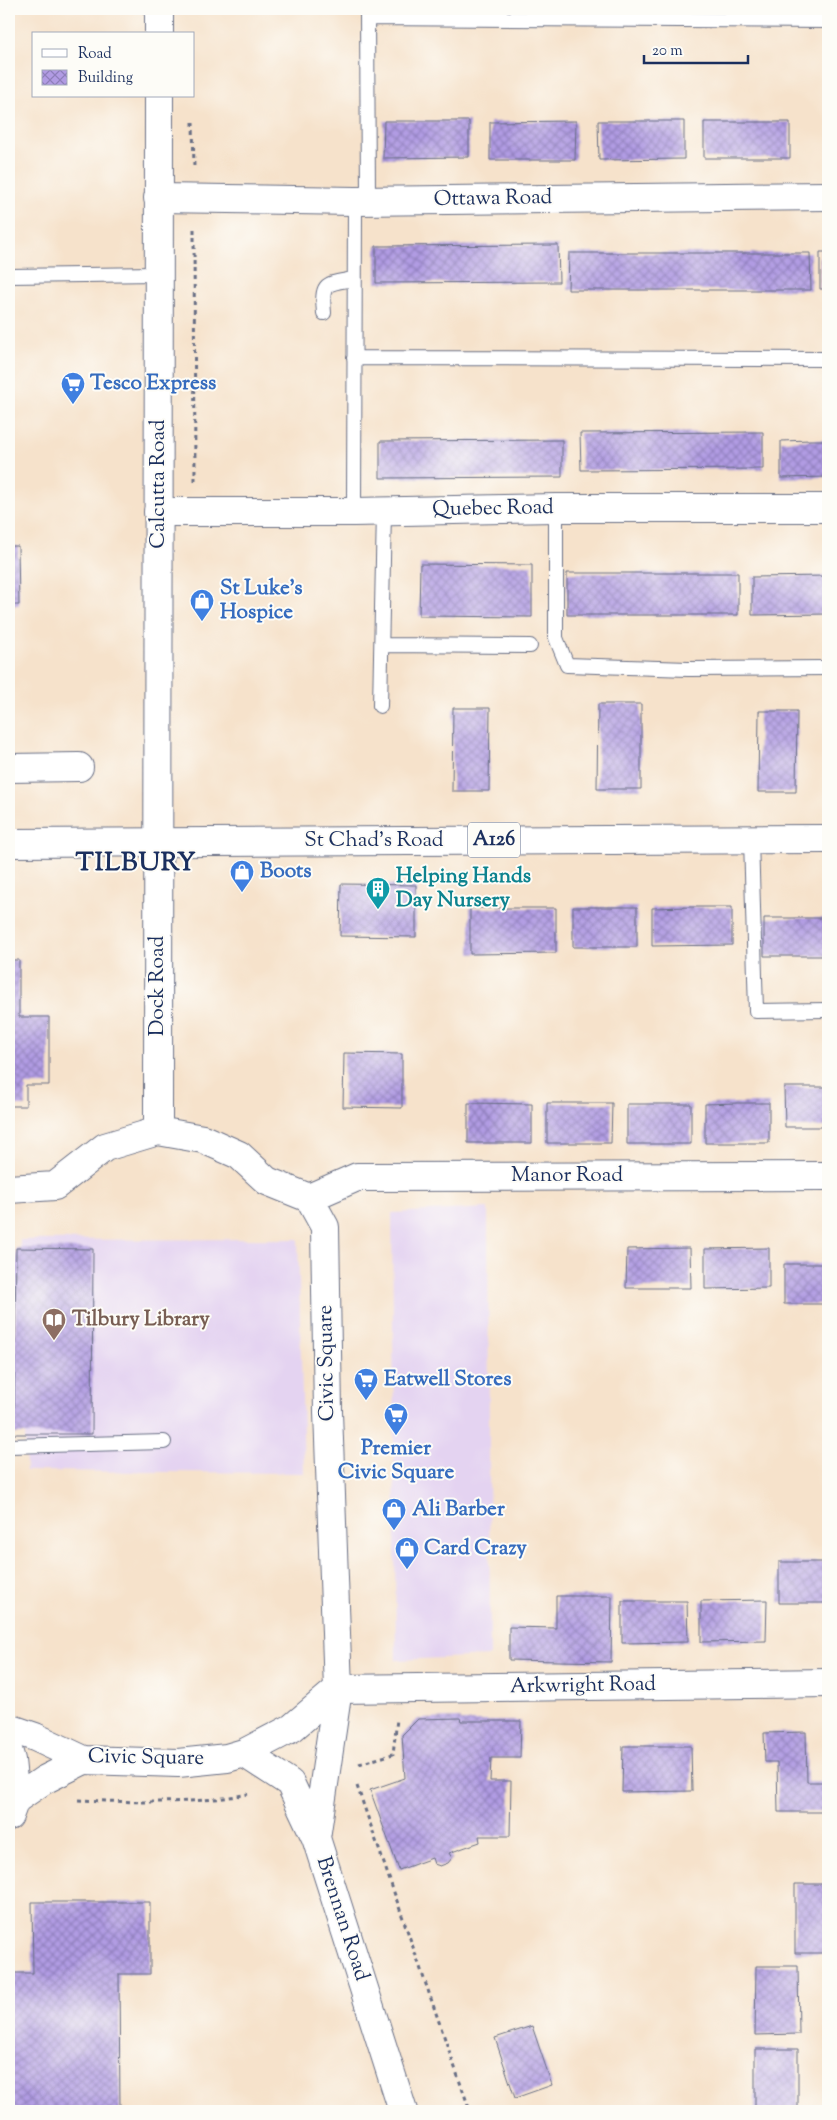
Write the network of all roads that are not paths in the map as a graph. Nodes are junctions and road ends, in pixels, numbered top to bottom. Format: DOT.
graph roads {
  1 [pos="159,9"];
  2 [pos="367,13"];
  3 [pos="828,21"];
  4 [pos="159,32"];
  5 [pos="159,98"];
  6 [pos="828,196"];
  7 [pos="158,198"];
  8 [pos="361,200"];
  9 [pos="158,274"];
  10 [pos="9,276"];
  11 [pos="354,279"];
  12 [pos="324,313"];
  13 [pos="354,358"];
  14 [pos="828,359"];
  15 [pos="556,508"];
  16 [pos="828,508"];
  17 [pos="384,511"];
  18 [pos="158,512"];
  19 [pos="354,512"];
  20 [pos="382,645"];
  21 [pos="530,646"];
  22 [pos="828,668"];
  23 [pos="380,706"];
  24 [pos="79,767"];
  25 [pos="9,768"];
  26 [pos="751,839"];
  27 [pos="828,839"];
  28 [pos="159,841"];
  29 [pos="9,843"];
  30 [pos="828,1010"];
  31 [pos="158,1131"];
  32 [pos="828,1176"];
  33 [pos="9,1189"];
  34 [pos="309,1198"];
  35 [pos="164,1442"];
  36 [pos="9,1446"];
  37 [pos="828,1683"];
  38 [pos="338,1689"];
  39 [pos="9,1728"];
  40 [pos="9,1753"];
  41 [pos="244,1753"];
  42 [pos="84,1760"];
  43 [pos="12,1808"];
  44 [pos="316,1838"];
  45 [pos="402,2111"];
  1 -- 4 [label="street"];
  2 -- 3 [label="lane"];
  2 -- 8 [label="lane"];
  5 -- 7 [label="street, Calcutta Road"];
  6 -- 8 [label="street, Ottawa Road"];
  7 -- 8 [label="street, Ottawa Road"];
  7 -- 9 [label="street, Calcutta Road"];
  8 -- 11 [label="lane"];
  9 -- 10 [label="lane"];
  9 -- 18 [label="street, Calcutta Road"];
  11 -- 12 [label="lane"];
  11 -- 13 [label="lane"];
  13 -- 14 [label="lane"];
  13 -- 19 [label="lane"];
  15 -- 16 [label="street, Quebec Road"];
  15 -- 17 [label="street, Quebec Road"];
  15 -- 22 [label="lane"];
  17 -- 19 [label="street, Quebec Road"];
  17 -- 20 [label="lane"];
  18 -- 19 [label="street, Quebec Road"];
  18 -- 28 [label="street, Calcutta Road"];
  20 -- 21 [label="lane"];
  20 -- 23 [label="lane"];
  24 -- 25 [label="street"];
  26 -- 27 [label="street, St Chad's Road / A126"];
  26 -- 28 [label="street, St Chad's Road / A126"];
  26 -- 30 [label="lane"];
  28 -- 29 [label="street, A126"];
  28 -- 31 [label="street, Dock Road"];
  31 -- 33 [label="street"];
  31 -- 34 [label="street"];
  32 -- 34 [label="street, Manor Road"];
  34 -- 38 [label="street, Civic Square"];
  35 -- 36 [label="lane"];
  37 -- 38 [label="street, Arkwright Road"];
  38 -- 41 [label="street, Civic Square"];
  38 -- 44 [label="street"];
  39 -- 42 [label="street, Civic Square"];
  40 -- 43 [label="street"];
  41 -- 42 [label="street, Civic Square"];
  41 -- 44 [label="street, Brennan Road"];
  42 -- 43 [label="street"];
  44 -- 45 [label="street, Brennan Road"];
}
